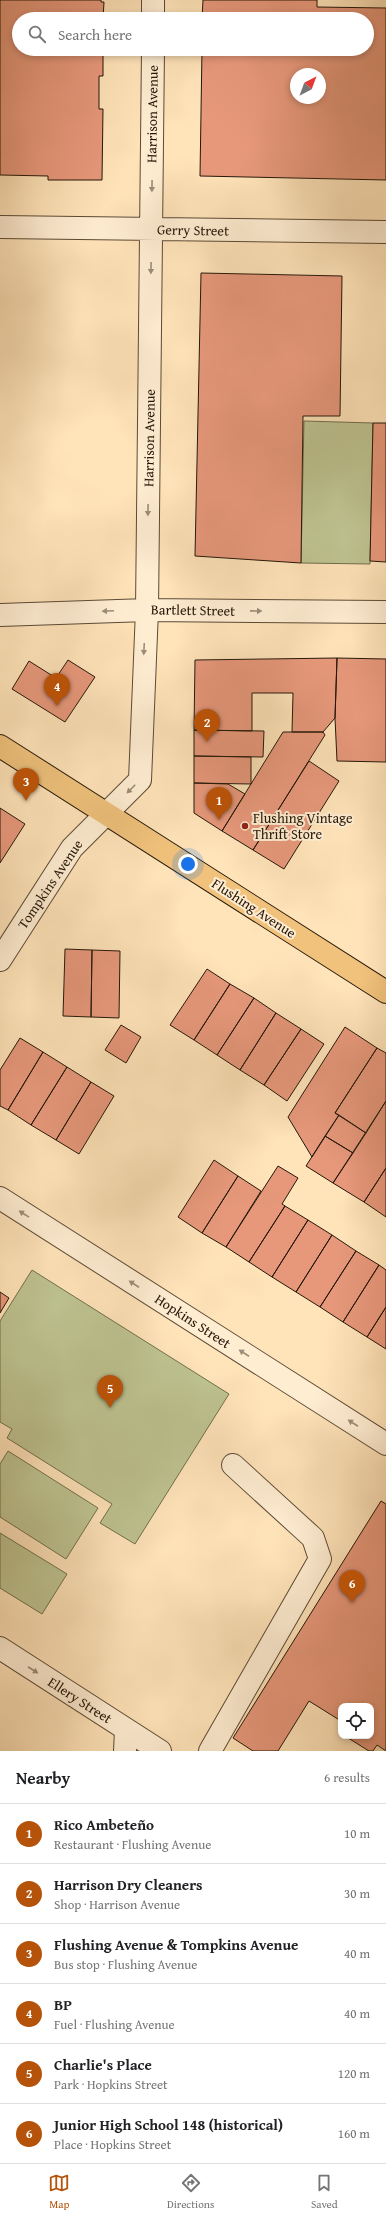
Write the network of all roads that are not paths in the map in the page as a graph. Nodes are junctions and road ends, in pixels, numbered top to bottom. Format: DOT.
graph roads {
  1 [pos="153,0"];
  2 [pos="153,12"];
  3 [pos="153,56"];
  4 [pos="0,227"];
  5 [pos="151,230"];
  6 [pos="386,232"];
  7 [pos="147,610"];
  8 [pos="386,612"];
  9 [pos="0,614"];
  10 [pos="0,746"];
  11 [pos="107,813"];
  12 [pos="0,960"];
  13 [pos="386,992"];
  14 [pos="0,1198"];
  15 [pos="386,1444"];
  16 [pos="233,1465"];
  17 [pos="0,1648"];
  18 [pos="126,1741"];
  19 [pos="160,1751"];
  20 [pos="210,1751"];
  1 -- 2 [label="street"];
  3 -- 5 [label="street, Harrison Avenue, one-way"];
  4 -- 5 [label="street, Gerry Street"];
  5 -- 6 [label="street, Gerry Street"];
  5 -- 7 [label="street, Harrison Avenue, one-way"];
  7 -- 8 [label="street, Bartlett Street, one-way"];
  7 -- 9 [label="street, Bartlett Street, one-way"];
  7 -- 11 [label="street, Harrison Avenue, one-way"];
  10 -- 11 [label="main road, Flushing Avenue"];
  11 -- 12 [label="street, Tompkins Avenue"];
  11 -- 13 [label="main road, Flushing Avenue"];
  15 -- 14 [label="street, Hopkins Street, one-way"];
  16 -- 20 [label="street"];
  17 -- 18 [label="street, Ellery Street, one-way"];
  18 -- 19 [label="street, Ellery Street"];
}
